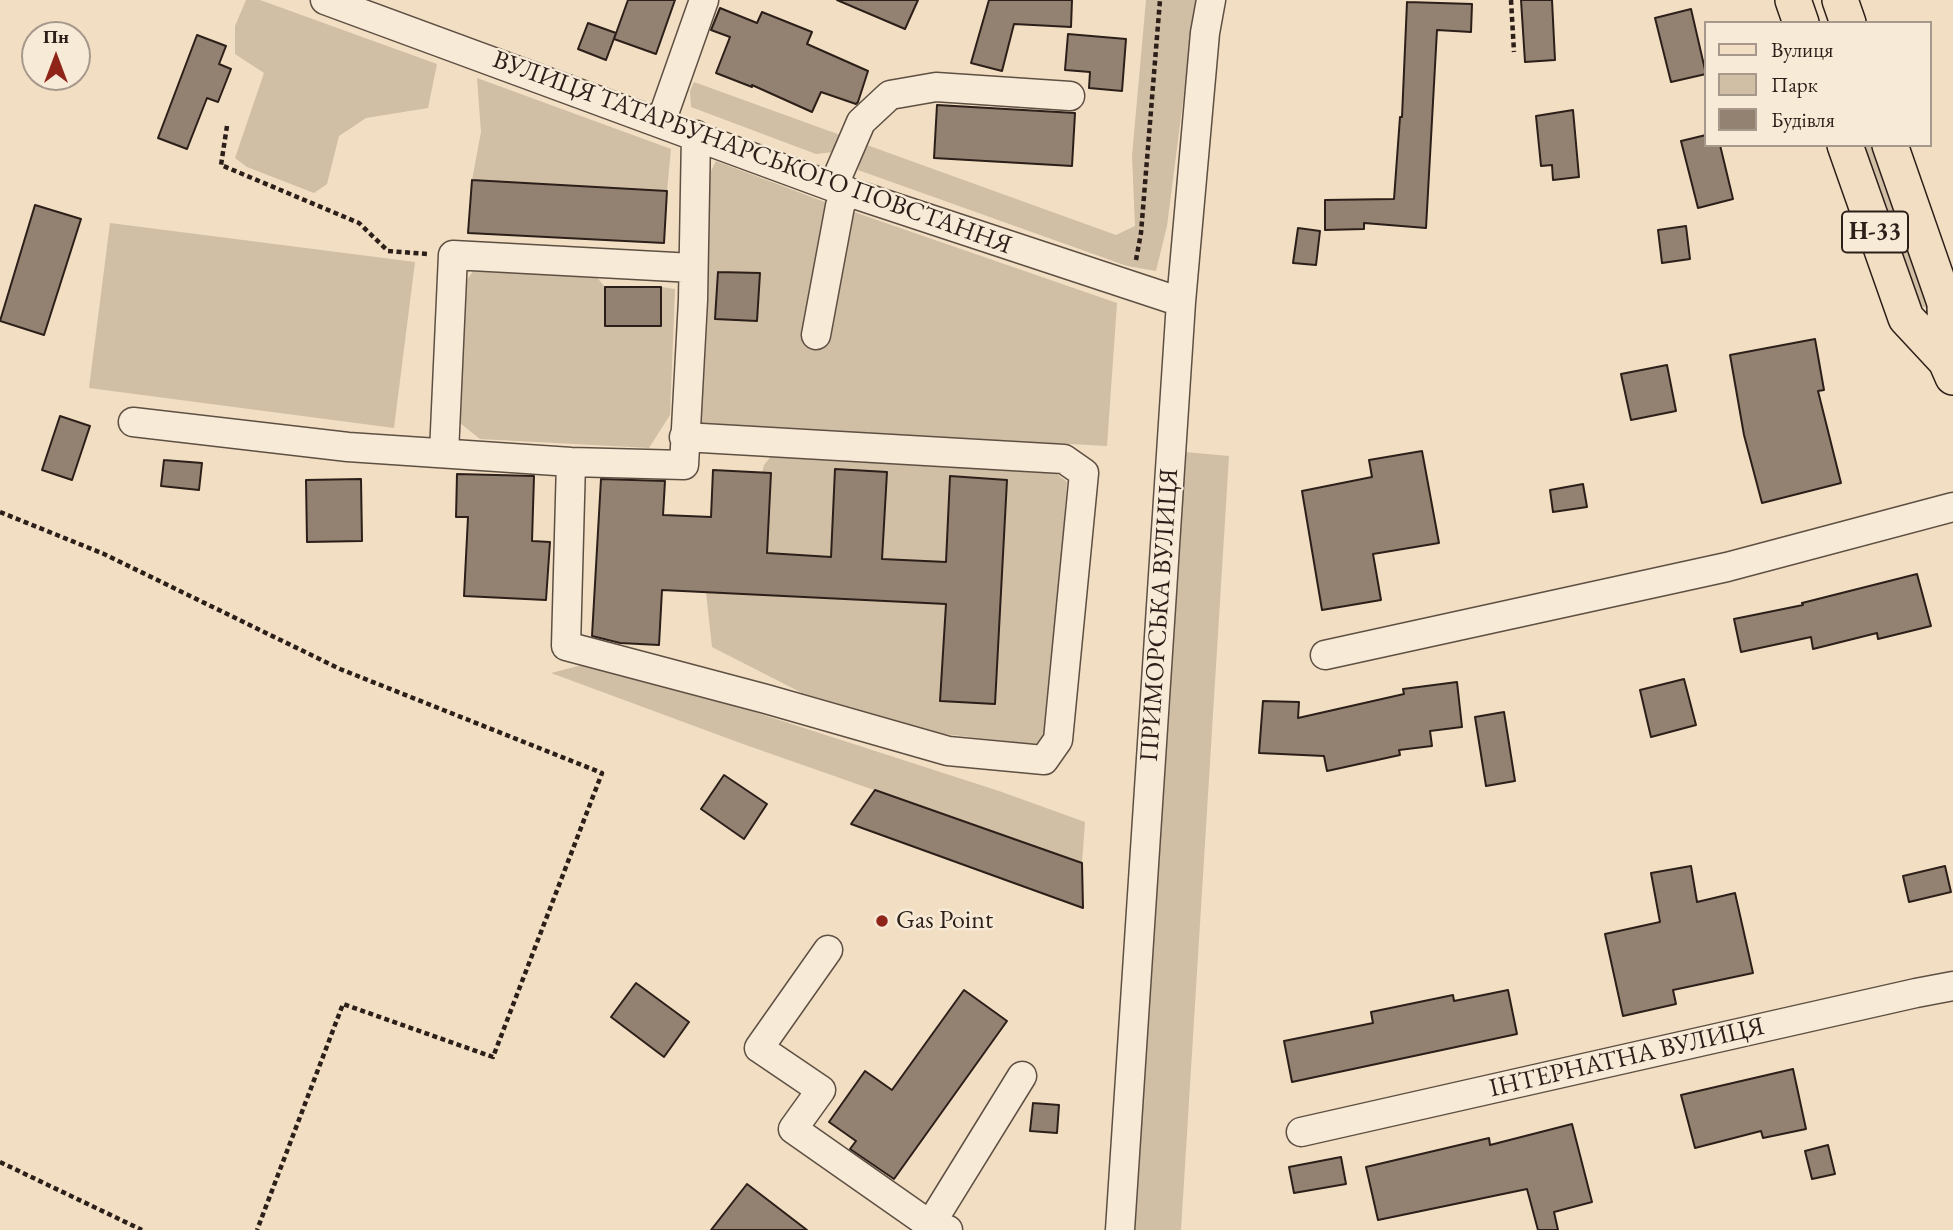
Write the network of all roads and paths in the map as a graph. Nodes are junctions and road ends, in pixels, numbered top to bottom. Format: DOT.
graph roads {
  1 [pos="704,0"];
  2 [pos="1160,0"];
  3 [pos="1211,0"];
  4 [pos="1511,0"];
  5 [pos="1793,0"];
  6 [pos="1840,0"];
  7 [pos="330,1"];
  8 [pos="1800,21"];
  9 [pos="1847,21"];
  10 [pos="1514,52"];
  11 [pos="1070,96"];
  12 [pos="661,122"];
  13 [pos="228,126"];
  14 [pos="696,135"];
  15 [pos="1846,147"];
  16 [pos="1891,147"];
  17 [pos="840,189"];
  18 [pos="453,255"];
  19 [pos="693,268"];
  20 [pos="1132,286"];
  21 [pos="1181,302"];
  22 [pos="816,334"];
  23 [pos="1950,369"];
  24 [pos="134,422"];
  25 [pos="684,437"];
  26 [pos="444,453"];
  27 [pos="570,462"];
  28 [pos="1953,507"];
  29 [pos="0,512"];
  30 [pos="1325,655"];
  31 [pos="828,950"];
  32 [pos="1953,986"];
  33 [pos="1021,1076"];
  34 [pos="1301,1132"];
  35 [pos="0,1162"];
  36 [pos="939,1227"];
  37 [pos="142,1230"];
  38 [pos="257,1230"];
  39 [pos="1120,1230"];
  1 -- 12 [label="street"];
  2 -- 20 [label="path"];
  3 -- 21 [label="street, ПРИМОРСЬКА ВУЛИЦЯ"];
  4 -- 10 [label="path"];
  5 -- 8 [label="main road"];
  6 -- 9 [label="main road"];
  7 -- 12 [label="street, ВУЛИЦЯ ТАТАРБУНАРСЬКОГО ПОВСТАННЯ"];
  11 -- 17 [label="street"];
  12 -- 14 [label="street, ВУЛИЦЯ ТАТАРБУНАРСЬКОГО ПОВСТАННЯ"];
  13 -- 18 [label="path"];
  14 -- 17 [label="street, ВУЛИЦЯ ТАТАРБУНАРСЬКОГО ПОВСТАННЯ"];
  14 -- 19 [label="street"];
  15 -- 23 [label="main road, Н-33"];
  16 -- 23 [label="main road, Н-33"];
  17 -- 20 [label="street, ВУЛИЦЯ ТАТАРБУНАРСЬКОГО ПОВСТАННЯ"];
  17 -- 22 [label="street"];
  18 -- 19 [label="street"];
  18 -- 26 [label="street"];
  19 -- 25 [label="street"];
  20 -- 21 [label="street, ВУЛИЦЯ ТАТАРБУНАРСЬКОГО ПОВСТАННЯ"];
  21 -- 39 [label="street, ПРИМОРСЬКА ВУЛИЦЯ"];
  24 -- 26 [label="street"];
  25 -- 27 [label="street"];
  25 -- 27 [label="street"];
  26 -- 27 [label="street"];
  28 -- 30 [label="street"];
  29 -- 38 [label="path"];
  31 -- 36 [label="street"];
  32 -- 34 [label="street, ІНТЕРНАТНА ВУЛИЦЯ"];
  33 -- 36 [label="street"];
  35 -- 37 [label="path"];
}
